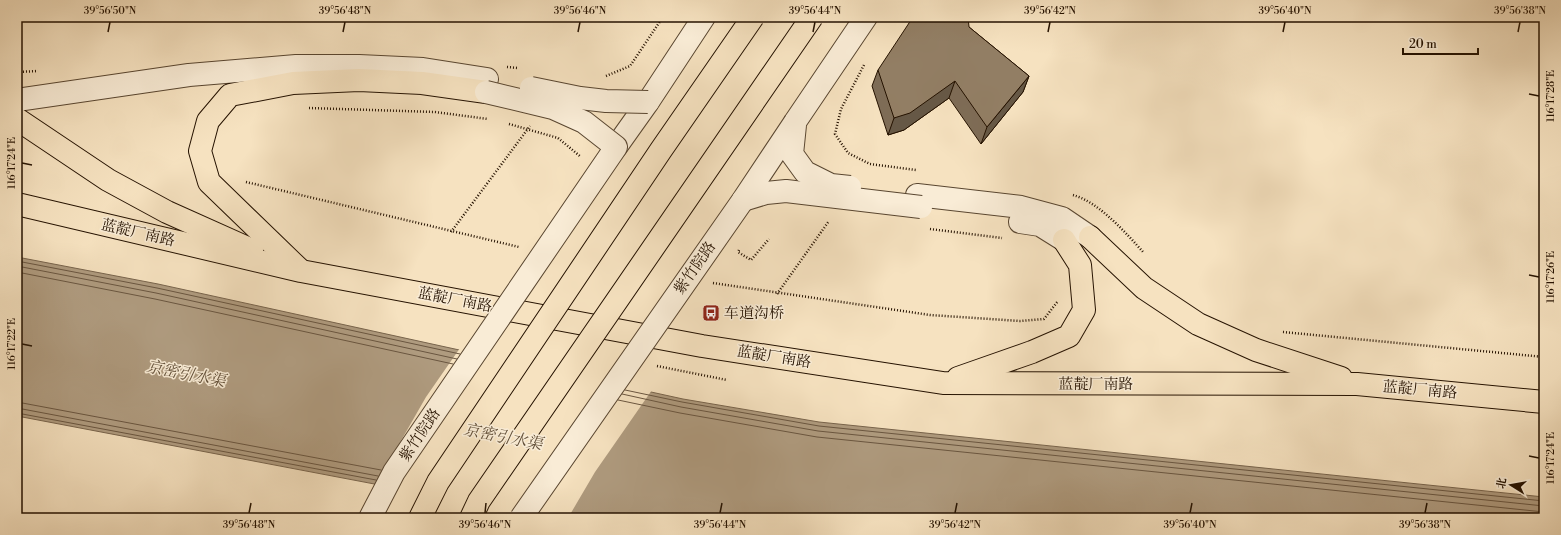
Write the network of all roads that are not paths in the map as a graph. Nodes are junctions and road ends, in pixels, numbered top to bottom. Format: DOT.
graph roads {
  1 [pos="704,17"];
  2 [pos="753,17"];
  3 [pos="812,17"];
  4 [pos="866,17"];
  5 [pos="487,86"];
  6 [pos="17,100"];
  7 [pos="648,102"];
  8 [pos="17,119"];
  9 [pos="795,122"];
  10 [pos="616,147"];
  11 [pos="744,200"];
  12 [pos="919,201"];
  13 [pos="17,204"];
  14 [pos="1090,237"];
  15 [pos="1064,240"];
  16 [pos="301,271"];
  17 [pos="943,383"];
  18 [pos="1357,384"];
  19 [pos="1544,402"];
  20 [pos="370,518"];
  21 [pos="420,518"];
  22 [pos="471,518"];
  23 [pos="521,518"];
  1 -- 7 [label="street, 紫竹院路"];
  2 -- 21 [label="highway, bridge"];
  3 -- 22 [label="highway, bridge"];
  4 -- 9 [label="street, 紫竹院路"];
  5 -- 6 [label="street"];
  5 -- 7 [label="street, bridge"];
  5 -- 10 [label="street, bridge"];
  5 -- 16 [label="highway"];
  7 -- 10 [label="street, 紫竹院路"];
  8 -- 16 [label="highway"];
  9 -- 11 [label="street, 紫竹院路, bridge"];
  9 -- 12 [label="street, bridge"];
  10 -- 20 [label="street, 紫竹院路, bridge"];
  11 -- 12 [label="street, bridge"];
  11 -- 23 [label="street, 紫竹院路, bridge"];
  12 -- 14 [label="street"];
  12 -- 15 [label="street"];
  13 -- 16 [label="highway, 蓝靛厂南路"];
  14 -- 18 [label="highway"];
  15 -- 17 [label="highway"];
  16 -- 17 [label="highway, 蓝靛厂南路"];
  17 -- 18 [label="highway, 蓝靛厂南路"];
  18 -- 19 [label="highway, 蓝靛厂南路"];
}
